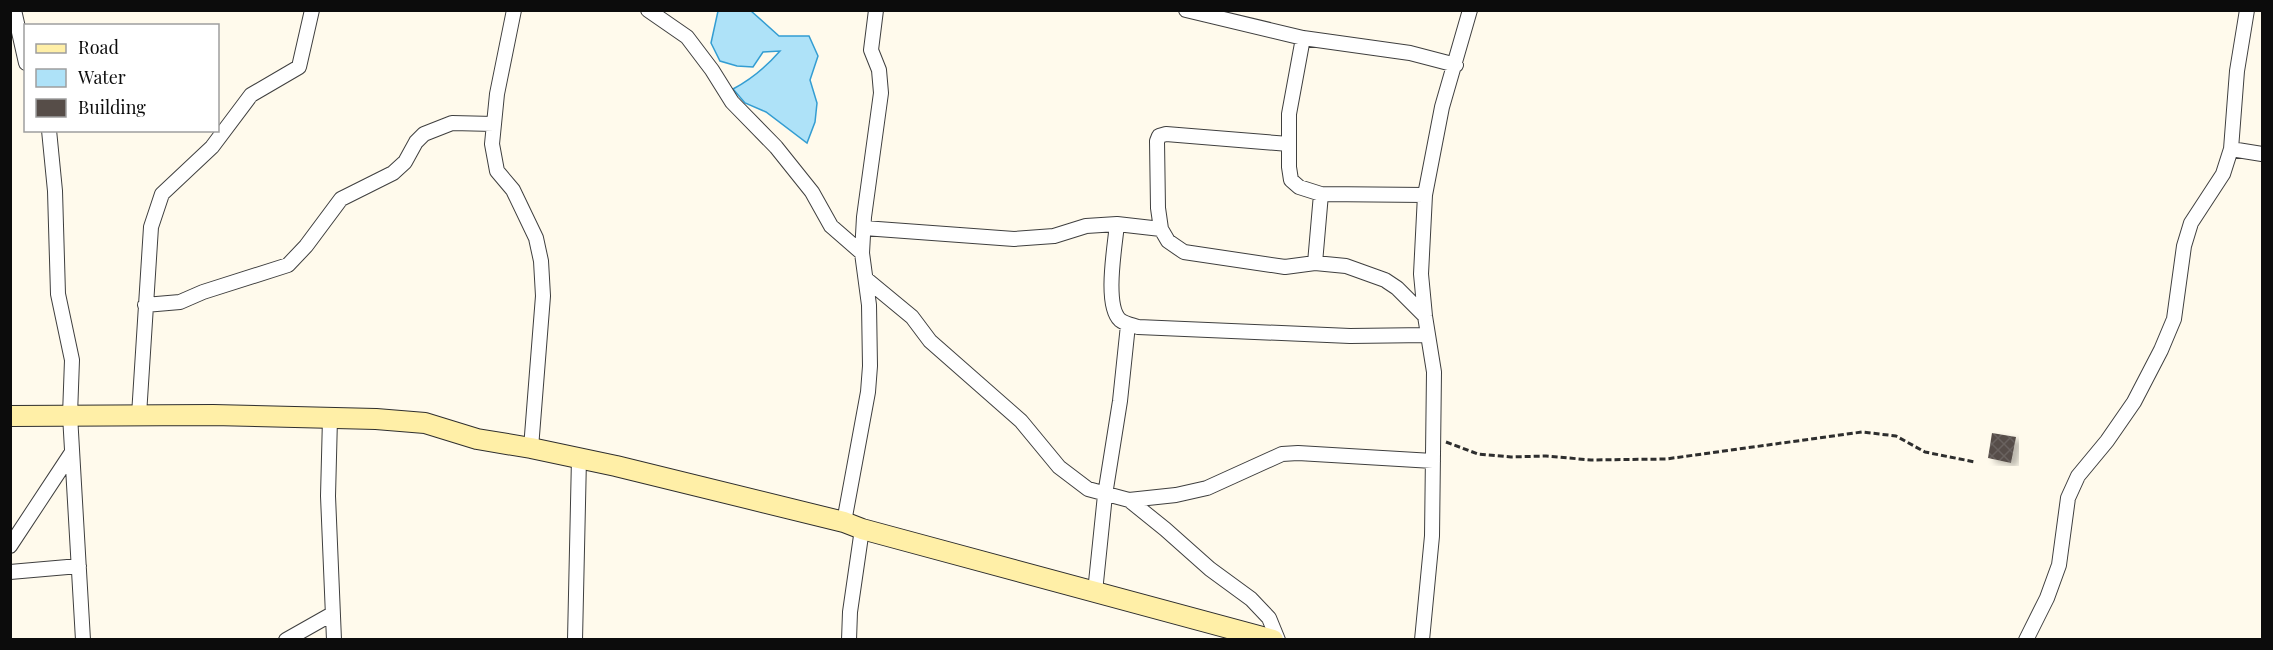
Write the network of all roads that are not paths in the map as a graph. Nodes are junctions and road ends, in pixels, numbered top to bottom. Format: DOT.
graph roads {
  1 [pos="14,10"];
  2 [pos="312,10"];
  3 [pos="514,10"];
  4 [pos="648,10"];
  5 [pos="876,10"];
  6 [pos="1186,10"];
  7 [pos="1470,10"];
  8 [pos="2247,10"];
  9 [pos="1303,38"];
  10 [pos="24,54"];
  11 [pos="1456,65"];
  12 [pos="494,124"];
  13 [pos="49,132"];
  14 [pos="1289,144"];
  15 [pos="2232,149"];
  16 [pos="2262,154"];
  17 [pos="1321,194"];
  18 [pos="1425,195"];
  19 [pos="1117,225"];
  20 [pos="864,228"];
  21 [pos="1161,229"];
  22 [pos="862,253"];
  23 [pos="1315,262"];
  24 [pos="866,279"];
  25 [pos="145,305"];
  26 [pos="1425,316"];
  27 [pos="1128,325"];
  28 [pos="1428,335"];
  29 [pos="70,415"];
  30 [pos="139,415"];
  31 [pos="10,416"];
  32 [pos="330,418"];
  33 [pos="531,448"];
  34 [pos="72,452"];
  35 [pos="579,458"];
  36 [pos="1433,461"];
  37 [pos="1104,495"];
  38 [pos="1129,500"];
  39 [pos="844,522"];
  40 [pos="862,529"];
  41 [pos="10,546"];
  42 [pos="79,566"];
  43 [pos="10,572"];
  44 [pos="1095,592"];
  45 [pos="332,614"];
  46 [pos="83,639"];
  47 [pos="286,639"];
  48 [pos="334,639"];
  49 [pos="575,639"];
  50 [pos="849,639"];
  51 [pos="1273,639"];
  52 [pos="1278,639"];
  53 [pos="1422,639"];
  54 [pos="2026,639"];
  1 -- 10 [label="street"];
  2 -- 25 [label="street"];
  3 -- 12 [label="street"];
  4 -- 22 [label="street"];
  5 -- 20 [label="street"];
  6 -- 9 [label="street"];
  7 -- 11 [label="street"];
  8 -- 15 [label="street"];
  9 -- 11 [label="street"];
  9 -- 14 [label="street"];
  11 -- 18 [label="street"];
  12 -- 25 [label="street"];
  12 -- 33 [label="street"];
  13 -- 29 [label="street"];
  14 -- 17 [label="street"];
  14 -- 21 [label="street"];
  15 -- 16 [label="street"];
  15 -- 54 [label="street"];
  17 -- 18 [label="street"];
  17 -- 23 [label="street"];
  18 -- 26 [label="street"];
  19 -- 20 [label="street"];
  19 -- 21 [label="street"];
  19 -- 27 [label="street"];
  20 -- 22 [label="street"];
  21 -- 23 [label="street"];
  22 -- 24 [label="street"];
  23 -- 26 [label="street"];
  24 -- 37 [label="street"];
  24 -- 39 [label="street"];
  25 -- 30 [label="street"];
  26 -- 28 [label="street"];
  27 -- 28 [label="street"];
  27 -- 37 [label="street"];
  28 -- 36 [label="street"];
  29 -- 30 [label="street"];
  29 -- 31 [label="street"];
  29 -- 34 [label="street"];
  30 -- 32 [label="street"];
  32 -- 33 [label="street"];
  32 -- 45 [label="street"];
  33 -- 35 [label="street"];
  34 -- 41 [label="street"];
  34 -- 42 [label="street"];
  35 -- 39 [label="street"];
  35 -- 49 [label="street"];
  36 -- 38 [label="street"];
  36 -- 53 [label="street"];
  37 -- 38 [label="street"];
  37 -- 44 [label="street"];
  38 -- 52 [label="street"];
  39 -- 40 [label="street"];
  40 -- 44 [label="street"];
  40 -- 50 [label="street"];
  42 -- 43 [label="street"];
  42 -- 46 [label="street"];
  44 -- 51 [label="street"];
  45 -- 47 [label="street"];
  45 -- 48 [label="street"];
}
